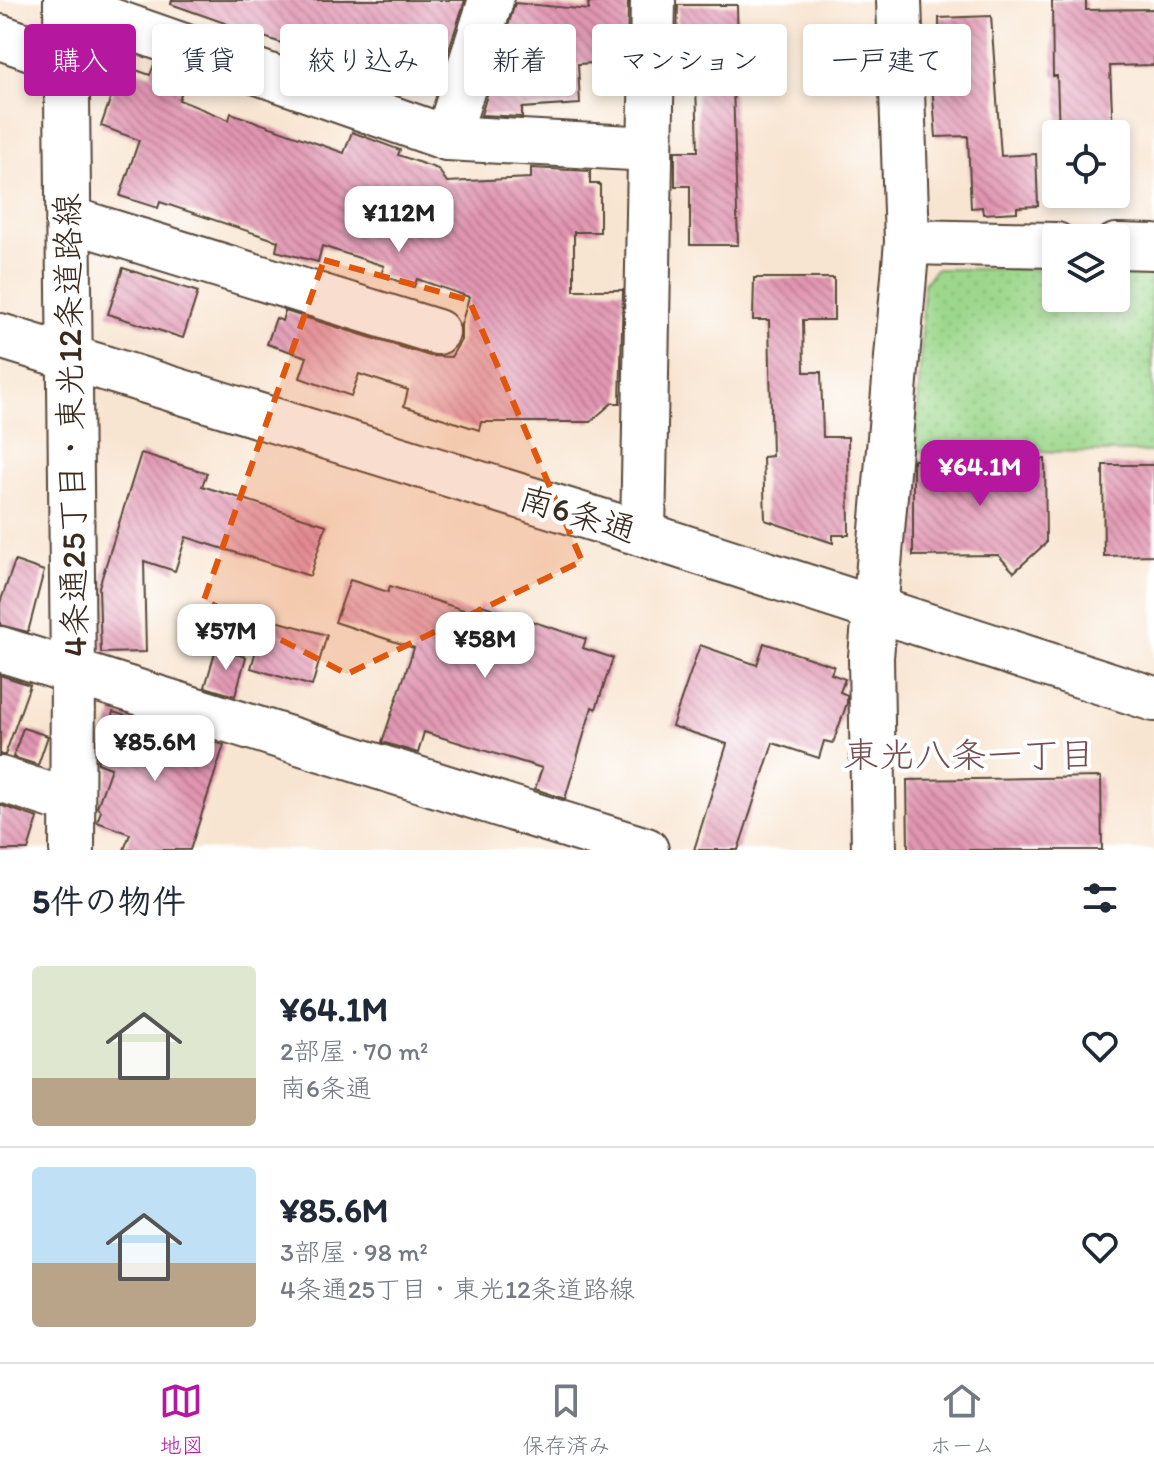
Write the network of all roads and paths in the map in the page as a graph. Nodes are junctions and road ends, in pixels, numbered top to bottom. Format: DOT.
graph roads {
  1 [pos="491,0"];
  2 [pos="653,0"];
  3 [pos="899,0"];
  4 [pos="66,2"];
  5 [pos="67,24"];
  6 [pos="0,37"];
  7 [pos="24,45"];
  8 [pos="68,96"];
  9 [pos="447,138"];
  10 [pos="650,149"];
  11 [pos="69,219"];
  12 [pos="907,242"];
  13 [pos="1042,245"];
  14 [pos="1130,246"];
  15 [pos="1154,247"];
  16 [pos="437,332"];
  17 [pos="0,336"];
  18 [pos="69,356"];
  19 [pos="643,534"];
  20 [pos="875,609"];
  21 [pos="0,649"];
  22 [pos="73,673"];
  23 [pos="1154,699"];
  24 [pos="0,779"];
  25 [pos="71,802"];
  26 [pos="72,850"];
  27 [pos="646,850"];
  28 [pos="874,850"];
  1 -- 9 [label="street"];
  2 -- 10 [label="street"];
  3 -- 12 [label="street"];
  4 -- 5 [label="street, 4条通25丁目・東光12条道路線"];
  4 -- 9 [label="street"];
  6 -- 7 [label="street"];
  8 -- 11 [label="street, 4条通25丁目・東光12条道路線"];
  9 -- 10 [label="street"];
  10 -- 19 [label="street"];
  11 -- 16 [label="street"];
  11 -- 18 [label="street, 4条通25丁目・東光12条道路線"];
  12 -- 13 [label="street"];
  12 -- 20 [label="street"];
  14 -- 15 [label="street"];
  17 -- 18 [label="street, 南6条通"];
  18 -- 19 [label="street, 南6条通"];
  18 -- 22 [label="street, 4条通25丁目・東光12条道路線"];
  19 -- 20 [label="street, 南6条通"];
  20 -- 23 [label="street, 南6条通"];
  20 -- 28 [label="street"];
  21 -- 22 [label="street"];
  22 -- 25 [label="street, 4条通25丁目・東光12条道路線"];
  22 -- 27 [label="street"];
  24 -- 25 [label="street"];
  25 -- 26 [label="street, 4条通25丁目・東光12条道路線"];
}
